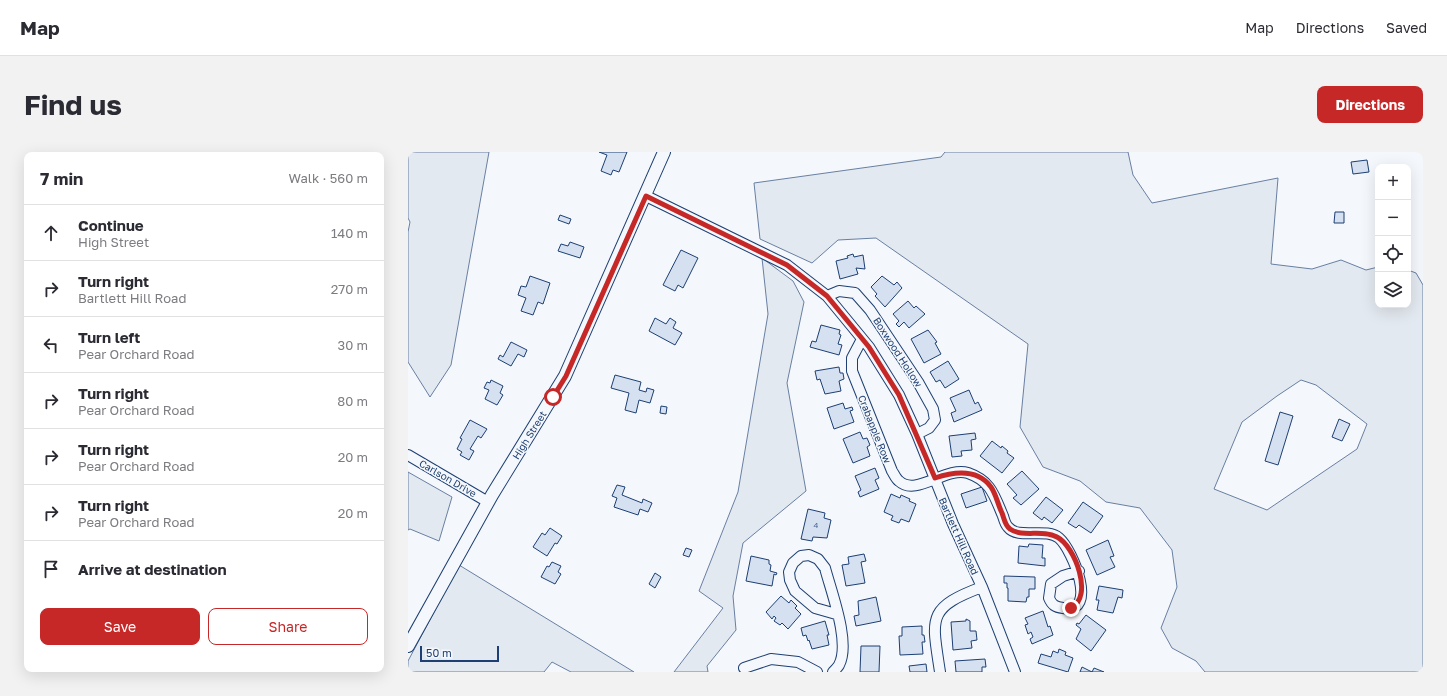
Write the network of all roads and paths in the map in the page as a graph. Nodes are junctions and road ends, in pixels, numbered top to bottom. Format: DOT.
graph roads {
  1 [pos="664,152"];
  2 [pos="646,196"];
  3 [pos="827,296"];
  4 [pos="862,339"];
  5 [pos="917,434"];
  6 [pos="408,455"];
  7 [pos="935,478"];
  8 [pos="488,502"];
  9 [pos="1079,571"];
  10 [pos="982,587"];
  11 [pos="836,614"];
  12 [pos="408,646"];
  13 [pos="744,668"];
  14 [pos="817,672"];
  15 [pos="833,672"];
  16 [pos="940,672"];
  17 [pos="1015,672"];
  1 -- 2 [label="street, High Street"];
  2 -- 3 [label="street, Bartlett Hill Road"];
  2 -- 8 [label="street, High Street"];
  3 -- 4 [label="street, Bartlett Hill Road"];
  3 -- 5 [label="street, Boxwood Hollow"];
  4 -- 5 [label="street, Bartlett Hill Road"];
  4 -- 7 [label="street, Crabapple Row"];
  5 -- 7 [label="street, Bartlett Hill Road"];
  6 -- 8 [label="street, Carlson Drive"];
  7 -- 9 [label="street, Crabapple Row"];
  7 -- 10 [label="street, Bartlett Hill Road"];
  8 -- 12 [label="street, High Street"];
  10 -- 16 [label="street"];
  10 -- 17 [label="street, Bartlett Hill Road"];
  11 -- 11 [label="street"];
  11 -- 15 [label="street"];
  13 -- 14 [label="street"];
}
